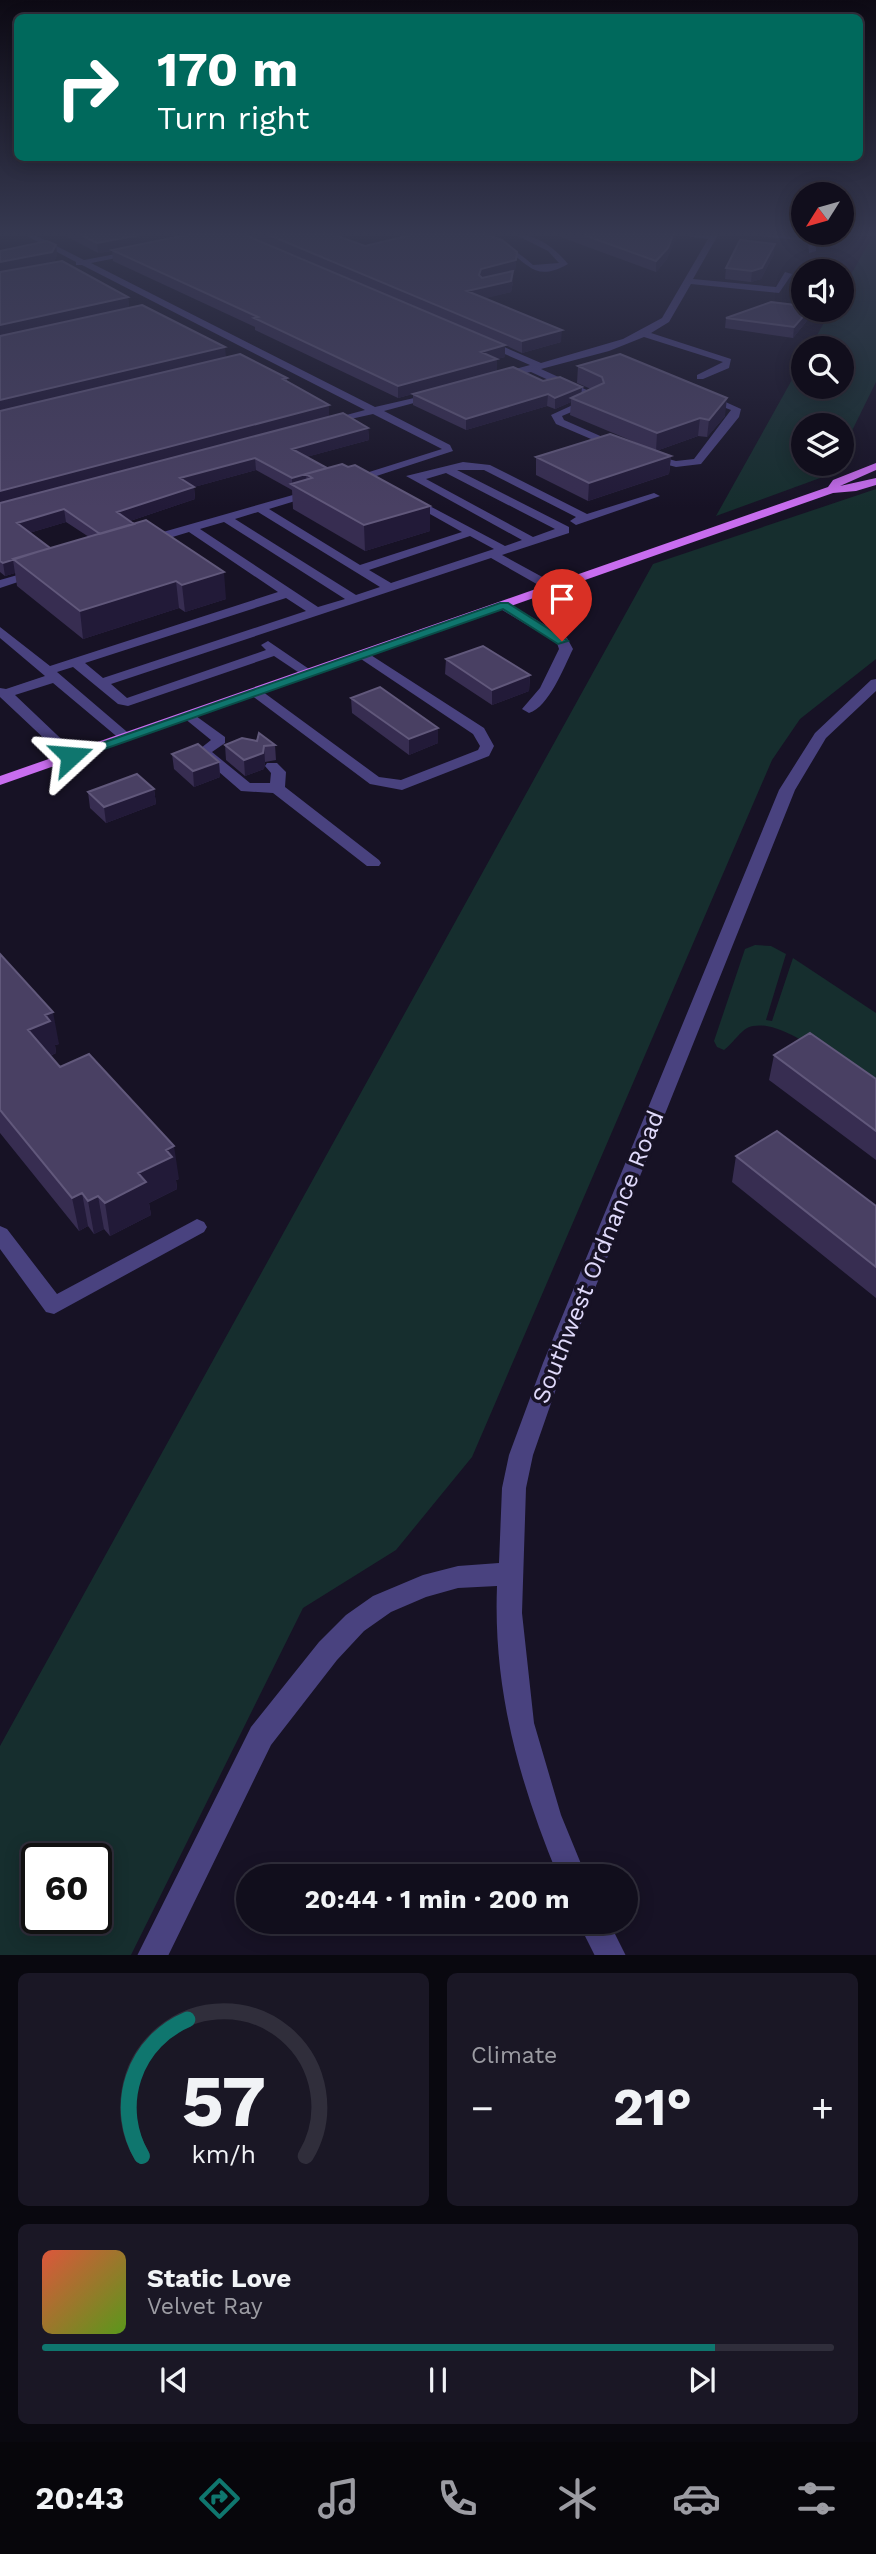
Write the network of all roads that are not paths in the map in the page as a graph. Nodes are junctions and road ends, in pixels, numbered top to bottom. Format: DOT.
graph roads {
  1 [pos="210,326"];
  2 [pos="657,326"];
  3 [pos="645,334"];
  4 [pos="479,340"];
  5 [pos="593,352"];
  6 [pos="264,354"];
  7 [pos="251,358"];
  8 [pos="616,361"];
  9 [pos="535,367"];
  10 [pos="700,377"];
  11 [pos="491,379"];
  12 [pos="452,389"];
  13 [pos="688,390"];
  14 [pos="376,410"];
  15 [pos="321,425"];
  16 [pos="627,452"];
  17 [pos="639,455"];
  18 [pos="876,466"];
  19 [pos="396,468"];
  20 [pos="447,469"];
  21 [pos="416,478"];
  22 [pos="876,481"];
  23 [pos="381,482"];
  24 [pos="831,490"];
  25 [pos="654,496"];
  26 [pos="260,508"];
  27 [pos="226,518"];
  28 [pos="586,518"];
  29 [pos="559,527"];
  30 [pos="190,528"];
  31 [pos="472,532"];
  32 [pos="532,541"];
  33 [pos="139,543"];
  34 [pos="498,552"];
  35 [pos="51,569"];
  36 [pos="359,569"];
  37 [pos="0,584"];
  38 [pos="390,588"];
  39 [pos="553,588"];
  40 [pos="288,593"];
  41 [pos="354,599"];
  42 [pos="504,605"];
  43 [pos="316,612"];
  44 [pos="0,631"];
  45 [pos="251,633"];
  46 [pos="276,651"];
  47 [pos="363,654"];
  48 [pos="75,662"];
  49 [pos="52,674"];
  50 [pos="307,674"];
  51 [pos="101,683"];
  52 [pos="876,683"];
  53 [pos="254,692"];
  54 [pos="3,693"];
  55 [pos="529,709"];
  56 [pos="189,715"];
  57 [pos="126,737"];
  58 [pos="220,740"];
  59 [pos="241,741"];
  60 [pos="71,756"];
  61 [pos="272,766"];
  62 [pos="0,780"];
  63 [pos="277,788"];
  64 [pos="373,863"];
  65 [pos="197,1227"];
  66 [pos="0,1234"];
  67 [pos="510,1574"];
  68 [pos="567,1864"];
  69 [pos="600,1934"];
  70 [pos="152,1955"];
  71 [pos="611,1955"];
  1 -- 6 [label="street"];
  2 -- 3 [label="street"];
  3 -- 5 [label="street"];
  3 -- 10 [label="street"];
  4 -- 9 [label="street"];
  5 -- 8 [label="street"];
  5 -- 9 [label="street"];
  6 -- 7 [label="street"];
  6 -- 14 [label="street"];
  9 -- 11 [label="street"];
  9 -- 16 [label="street"];
  12 -- 14 [label="street"];
  13 -- 17 [label="street"];
  14 -- 15 [label="street"];
  14 -- 19 [label="street"];
  18 -- 24 [label="main road"];
  19 -- 21 [label="street"];
  19 -- 23 [label="street"];
  20 -- 21 [label="street"];
  20 -- 28 [label="street"];
  20 -- 29 [label="street"];
  21 -- 32 [label="street"];
  22 -- 24 [label="main road"];
  23 -- 26 [label="street"];
  23 -- 31 [label="street"];
  24 -- 39 [label="main road"];
  25 -- 28 [label="street"];
  26 -- 27 [label="street"];
  26 -- 36 [label="street"];
  27 -- 30 [label="street"];
  27 -- 41 [label="street"];
  28 -- 29 [label="street"];
  29 -- 32 [label="street"];
  30 -- 33 [label="street"];
  30 -- 40 [label="street"];
  31 -- 34 [label="street"];
  31 -- 36 [label="street"];
  32 -- 34 [label="street"];
  34 -- 38 [label="street"];
  34 -- 39 [label="street"];
  35 -- 37 [label="street"];
  36 -- 38 [label="street"];
  38 -- 41 [label="street"];
  39 -- 42 [label="main road"];
  40 -- 43 [label="street"];
  40 -- 48 [label="street"];
  41 -- 43 [label="street"];
  42 -- 47 [label="main road"];
  42 -- 55 [label="street"];
  43 -- 45 [label="street"];
  44 -- 49 [label="street"];
  45 -- 46 [label="street"];
  45 -- 51 [label="street"];
  46 -- 50 [label="street"];
  46 -- 51 [label="street"];
  47 -- 50 [label="main road"];
  47 -- 53 [label="street"];
  48 -- 49 [label="street"];
  48 -- 51 [label="street"];
  49 -- 54 [label="street"];
  49 -- 57 [label="street"];
  50 -- 53 [label="main road"];
  52 -- 67 [label="street, Southwest Ordnance Road"];
  53 -- 56 [label="main road"];
  54 -- 60 [label="street"];
  56 -- 57 [label="main road"];
  56 -- 58 [label="street"];
  57 -- 60 [label="main road"];
  58 -- 59 [label="street"];
  58 -- 63 [label="street"];
  60 -- 62 [label="main road"];
  61 -- 63 [label="street"];
  63 -- 64 [label="street"];
  65 -- 66 [label="street"];
  67 -- 68 [label="street, Southwest Ordnance Road"];
  67 -- 70 [label="street"];
  69 -- 71 [label="street"];
}
